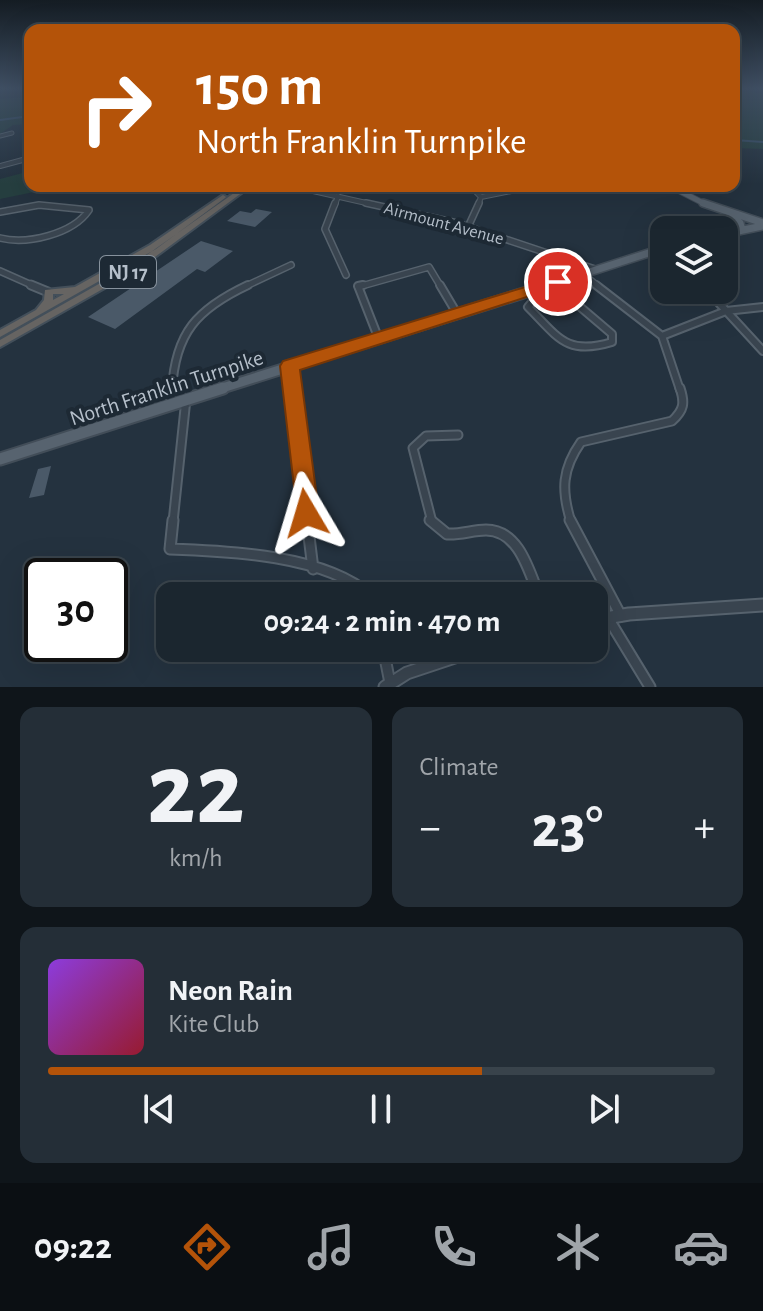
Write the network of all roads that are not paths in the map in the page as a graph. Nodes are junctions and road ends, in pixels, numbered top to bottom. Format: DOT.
graph roads {
  1 [pos="12,133"];
  2 [pos="0,136"];
  3 [pos="24,160"];
  4 [pos="0,166"];
  5 [pos="229,192"];
  6 [pos="240,192"];
  7 [pos="319,192"];
  8 [pos="476,192"];
  9 [pos="506,192"];
  10 [pos="682,192"];
  11 [pos="338,196"];
  12 [pos="481,197"];
  13 [pos="712,207"];
  14 [pos="0,212"];
  15 [pos="763,225"];
  16 [pos="468,227"];
  17 [pos="742,230"];
  18 [pos="738,231"];
  19 [pos="0,238"];
  20 [pos="650,252"];
  21 [pos="291,265"];
  22 [pos="595,269"];
  23 [pos="0,271"];
  24 [pos="583,274"];
  25 [pos="346,275"];
  26 [pos="94,283"];
  27 [pos="48,292"];
  28 [pos="536,292"];
  29 [pos="720,304"];
  30 [pos="763,307"];
  31 [pos="726,311"];
  32 [pos="456,312"];
  33 [pos="27,320"];
  34 [pos="0,334"];
  35 [pos="662,336"];
  36 [pos="378,337"];
  37 [pos="0,344"];
  38 [pos="763,351"];
  39 [pos="290,366"];
  40 [pos="186,399"];
  41 [pos="171,404"];
  42 [pos="458,435"];
  43 [pos="0,459"];
  44 [pos="313,569"];
  45 [pos="359,582"];
  46 [pos="533,582"];
  47 [pos="763,605"];
  48 [pos="621,616"];
  49 [pos="608,618"];
  50 [pos="385,662"];
  51 [pos="440,662"];
  52 [pos="388,685"];
  53 [pos="650,687"];
  1 -- 2 [label="street"];
  3 -- 4 [label="street"];
  5 -- 26 [label="highway, NJ 17"];
  6 -- 37 [label="highway, NJ 17"];
  7 -- 11 [label="street, Airmount Avenue"];
  8 -- 12 [label="street"];
  9 -- 12 [label="street"];
  10 -- 13 [label="main road"];
  11 -- 16 [label="street, Airmount Avenue"];
  11 -- 25 [label="street"];
  12 -- 16 [label="street"];
  13 -- 15 [label="main road"];
  13 -- 17 [label="main road"];
  14 -- 19 [label="street"];
  15 -- 17 [label="main road"];
  16 -- 22 [label="street, Airmount Avenue"];
  17 -- 18 [label="main road"];
  20 -- 22 [label="main road, North Franklin Turnpike"];
  21 -- 41 [label="street"];
  22 -- 24 [label="main road, North Franklin Turnpike"];
  23 -- 27 [label="street"];
  24 -- 28 [label="main road, North Franklin Turnpike"];
  24 -- 35 [label="street"];
  26 -- 27 [label="highway"];
  26 -- 33 [label="highway, NJ 17"];
  27 -- 33 [label="highway"];
  28 -- 28 [label="street"];
  28 -- 32 [label="main road, North Franklin Turnpike"];
  29 -- 31 [label="street"];
  30 -- 31 [label="street"];
  31 -- 35 [label="street"];
  31 -- 38 [label="street"];
  32 -- 36 [label="main road, North Franklin Turnpike"];
  32 -- 36 [label="street"];
  33 -- 34 [label="highway, NJ 17"];
  35 -- 48 [label="street"];
  36 -- 39 [label="main road, North Franklin Turnpike"];
  39 -- 40 [label="main road, North Franklin Turnpike"];
  39 -- 44 [label="street"];
  40 -- 41 [label="main road, North Franklin Turnpike"];
  40 -- 44 [label="street"];
  41 -- 43 [label="main road, North Franklin Turnpike"];
  42 -- 46 [label="street"];
  44 -- 45 [label="street"];
  47 -- 48 [label="street"];
  48 -- 49 [label="street"];
  49 -- 53 [label="street"];
  50 -- 52 [label="street"];
  51 -- 52 [label="street"];
}
